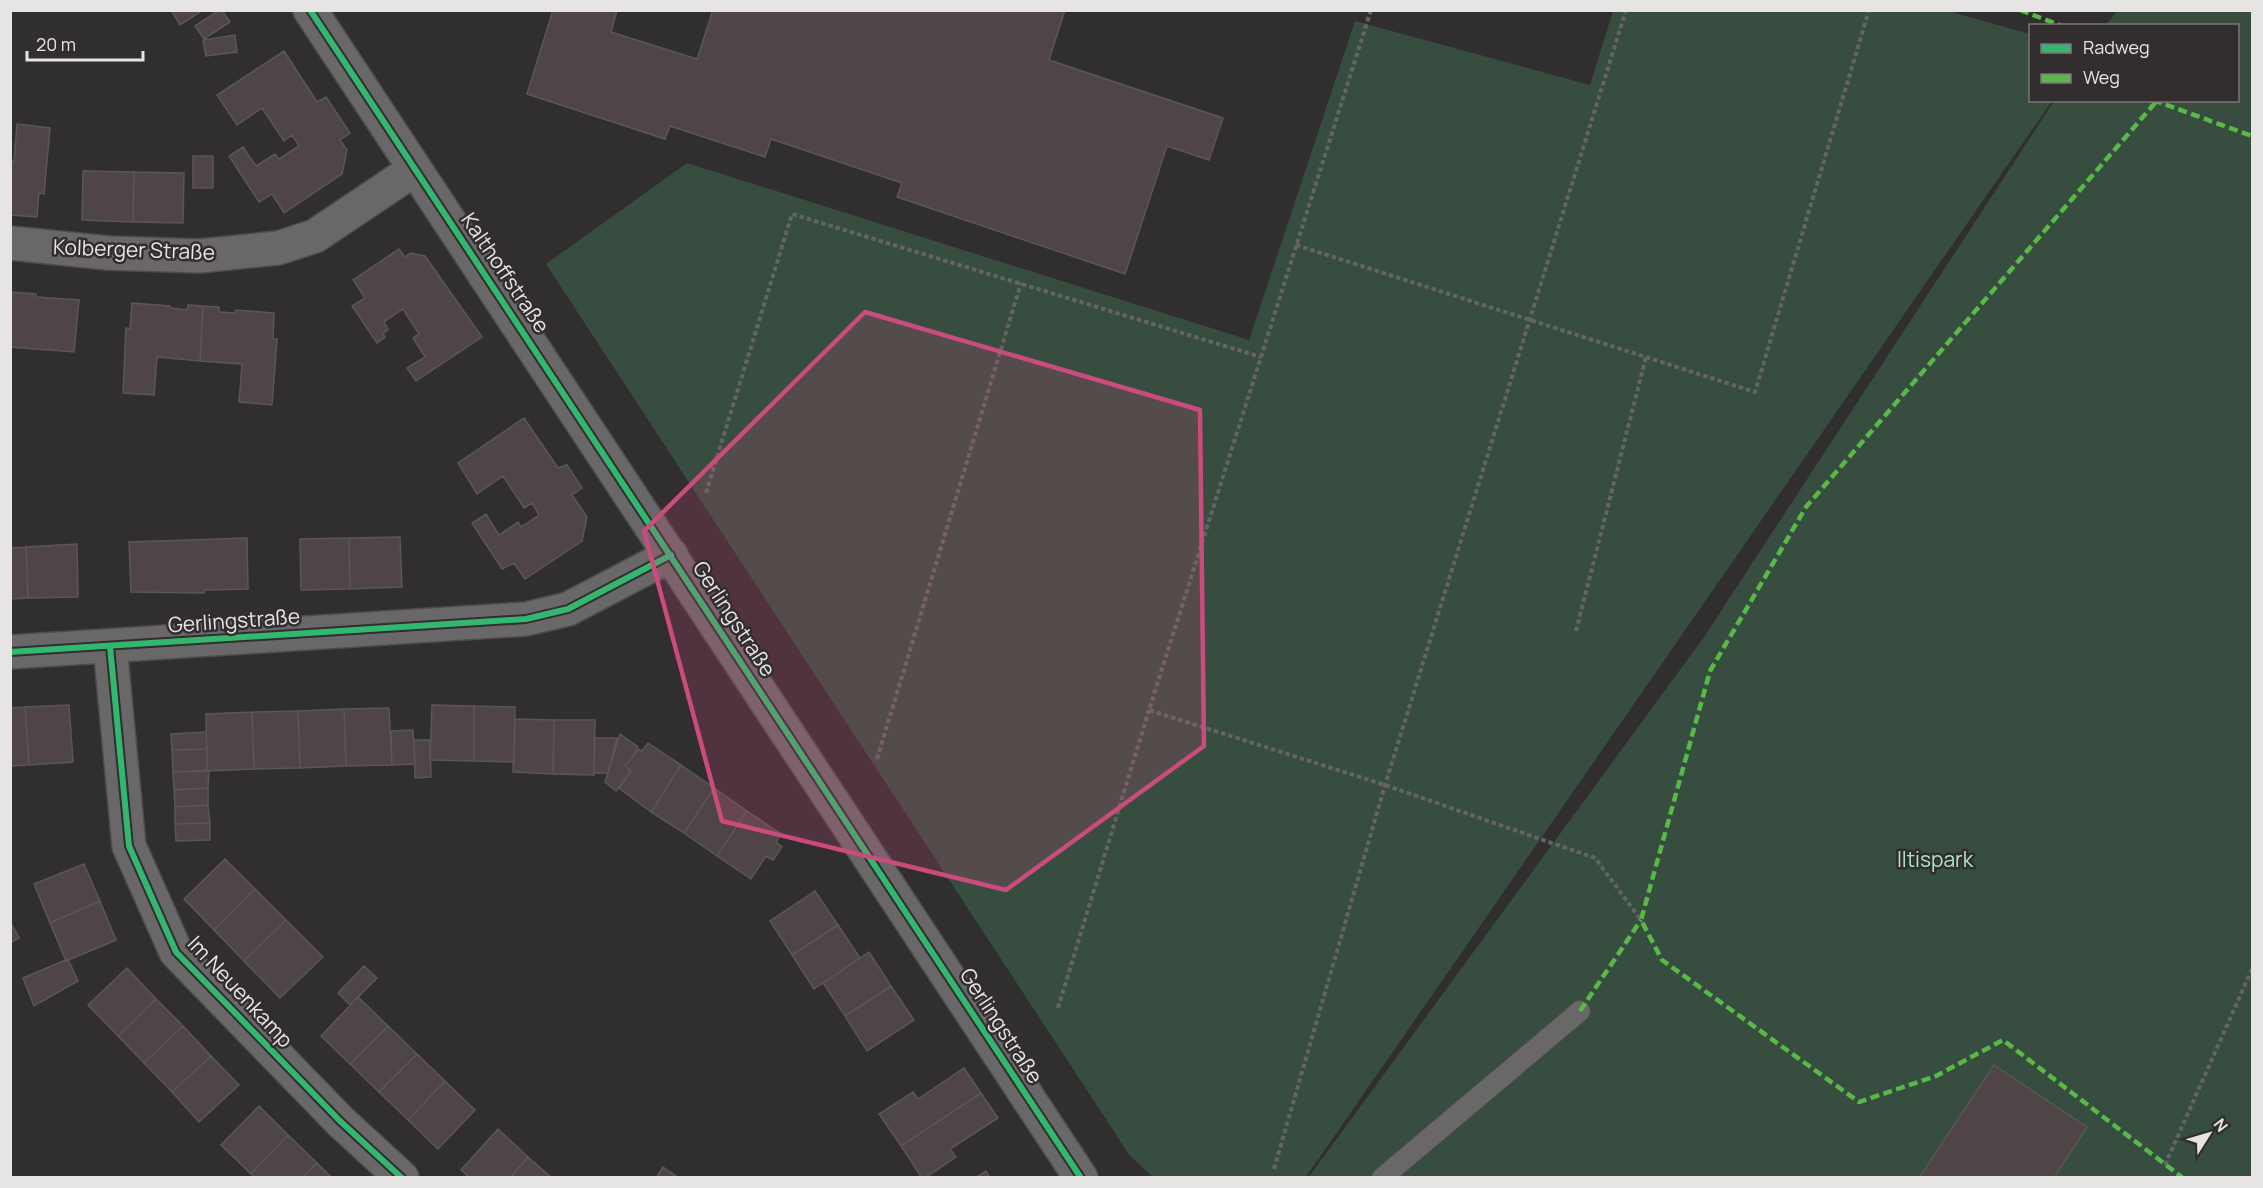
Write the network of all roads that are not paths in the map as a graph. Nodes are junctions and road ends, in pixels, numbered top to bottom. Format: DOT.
graph roads {
  1 [pos="310,10"];
  2 [pos="416,169"];
  3 [pos="10,243"];
  4 [pos="671,555"];
  5 [pos="110,646"];
  6 [pos="10,652"];
  7 [pos="1580,1011"];
  8 [pos="402,1178"];
  9 [pos="1081,1178"];
  10 [pos="1382,1178"];
  1 -- 2 [label="street, Kalthoffstraße"];
  2 -- 3 [label="street, Kolberger Straße"];
  2 -- 4 [label="street, Kalthoffstraße"];
  4 -- 5 [label="street, Gerlingstraße"];
  4 -- 9 [label="street, Gerlingstraße"];
  5 -- 6 [label="street, Gerlingstraße"];
  5 -- 8 [label="street, Im Neuenkamp"];
  7 -- 10 [label="lane"];
}
